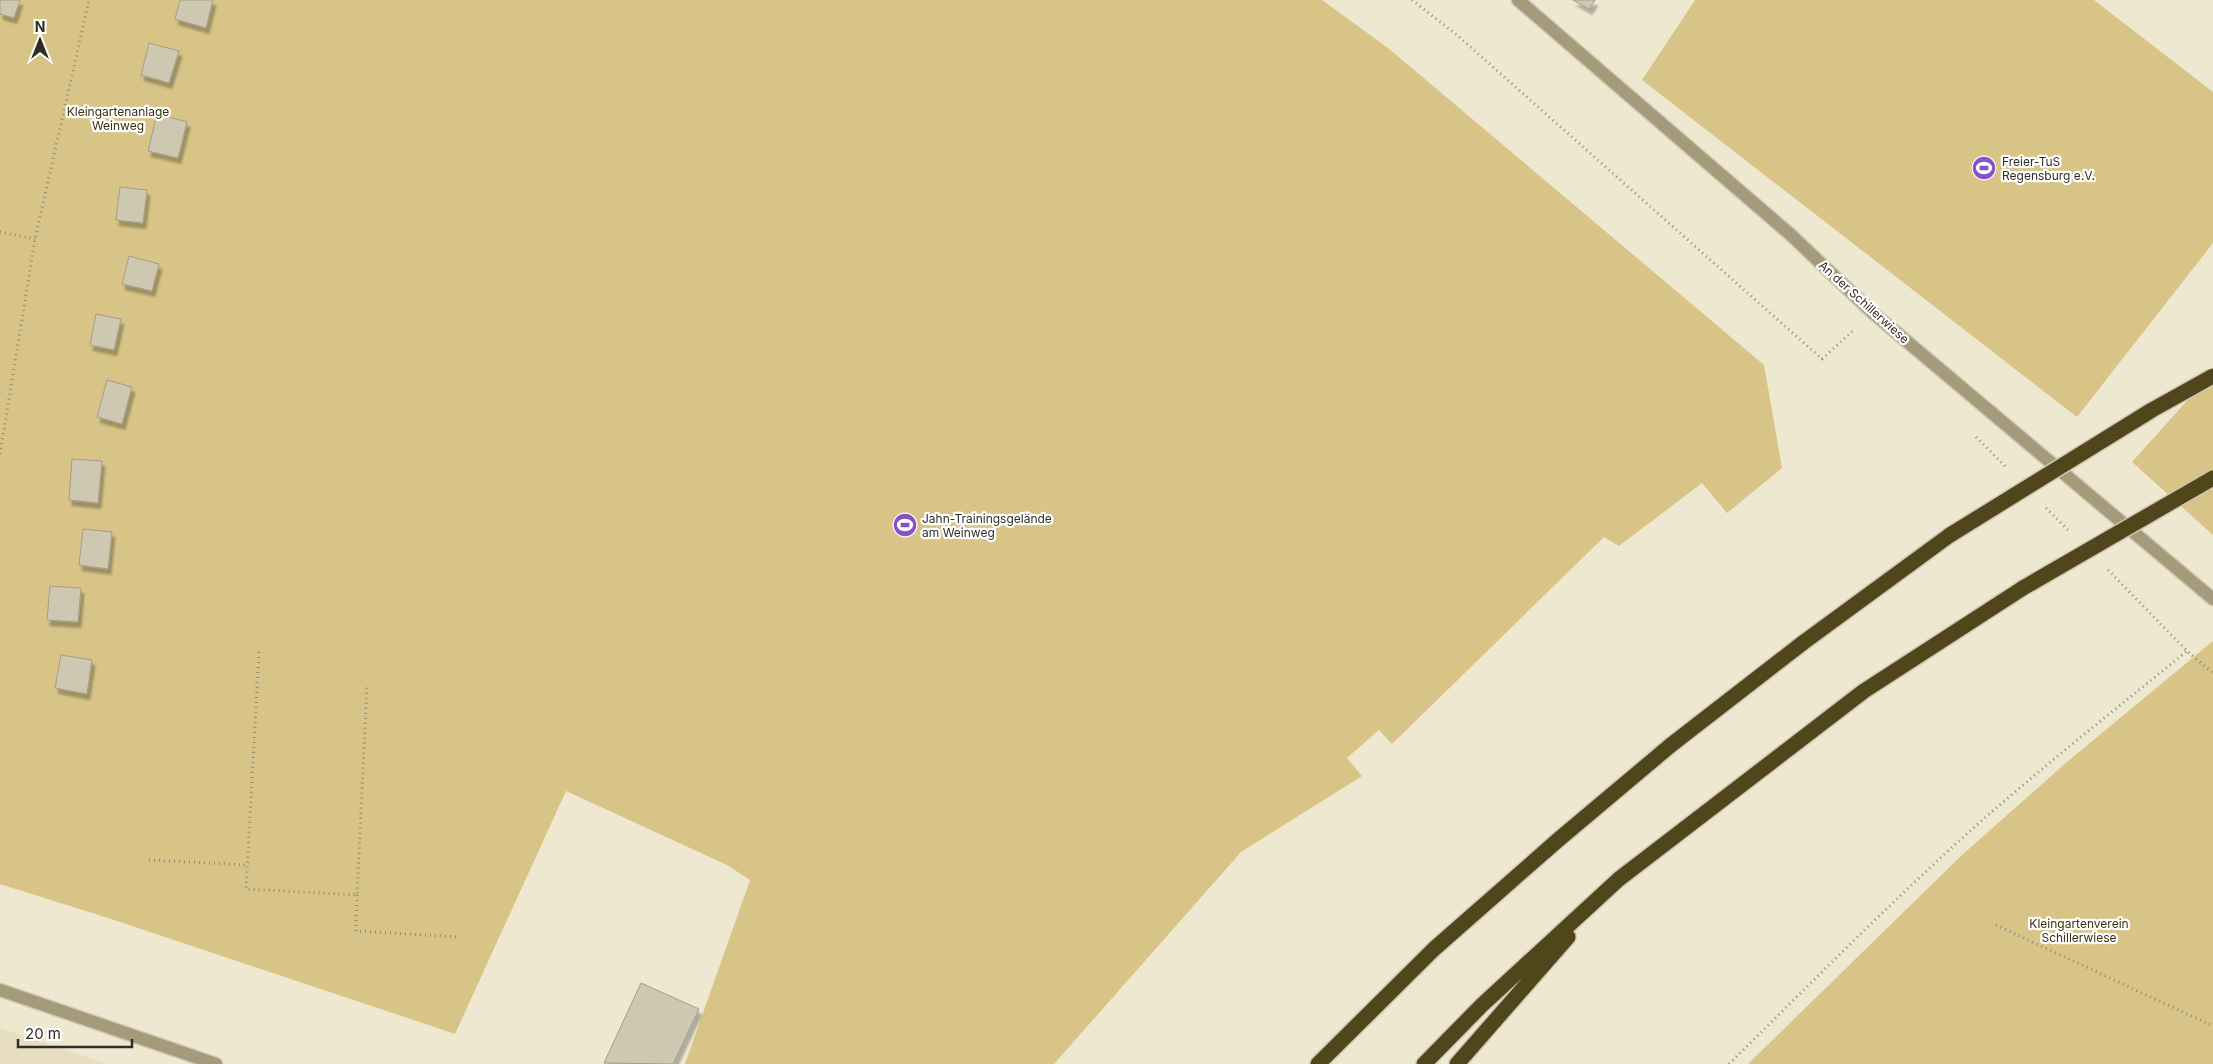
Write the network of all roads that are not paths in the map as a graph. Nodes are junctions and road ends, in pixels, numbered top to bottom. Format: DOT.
graph roads {
  1 [pos="1518,0"];
  2 [pos="2213,376"];
  3 [pos="2213,478"];
  4 [pos="2213,599"];
  5 [pos="1619,879"];
  6 [pos="0,990"];
  7 [pos="216,1064"];
  8 [pos="1318,1064"];
  9 [pos="1424,1064"];
  10 [pos="1456,1064"];
  1 -- 4 [label="street, An der Schillerwiese"];
  2 -- 8 [label="highway, bridge"];
  3 -- 5 [label="highway, bridge"];
  5 -- 9 [label="highway"];
  5 -- 10 [label="highway"];
  6 -- 7 [label="street"];
}
